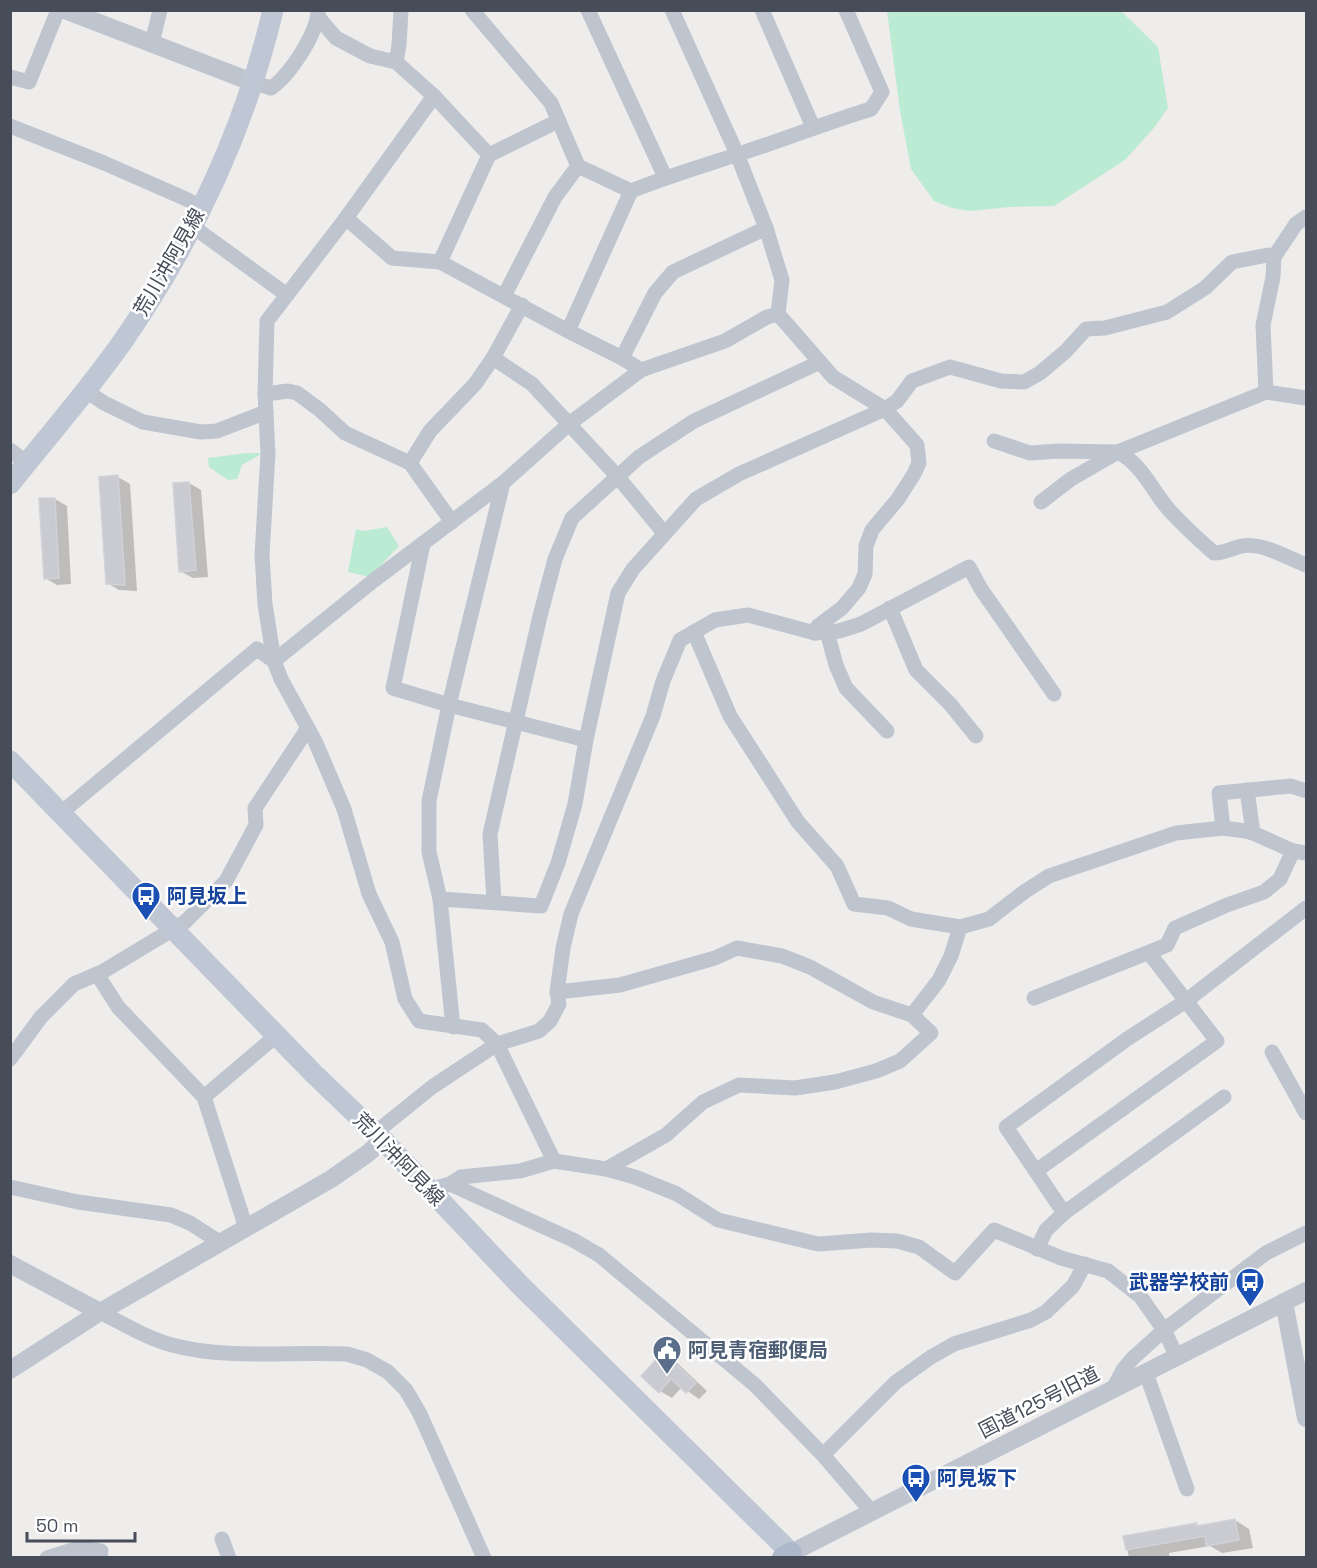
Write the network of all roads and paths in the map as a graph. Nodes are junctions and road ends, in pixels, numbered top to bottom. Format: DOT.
graph roads {
  1 [pos="58,10"];
  2 [pos="65,10"];
  3 [pos="160,10"];
  4 [pos="273,10"];
  5 [pos="401,10"];
  6 [pos="472,10"];
  7 [pos="588,10"];
  8 [pos="672,10"];
  9 [pos="762,10"];
  10 [pos="846,10"];
  11 [pos="318,14"];
  12 [pos="152,43"];
  13 [pos="396,62"];
  14 [pos="10,77"];
  15 [pos="252,82"];
  16 [pos="434,96"];
  17 [pos="558,121"];
  18 [pos="10,126"];
  19 [pos="813,127"];
  20 [pos="738,154"];
  21 [pos="489,155"];
  22 [pos="578,166"];
  23 [pos="665,177"];
  24 [pos="631,191"];
  25 [pos="201,207"];
  26 [pos="1306,217"];
  27 [pos="346,218"];
  28 [pos="192,226"];
  29 [pos="766,228"];
  30 [pos="1274,257"];
  31 [pos="440,262"];
  32 [pos="287,295"];
  33 [pos="504,296"];
  34 [pos="522,305"];
  35 [pos="778,314"];
  36 [pos="568,332"];
  37 [pos="493,358"];
  38 [pos="622,358"];
  39 [pos="820,362"];
  40 [pos="641,370"];
  41 [pos="86,391"];
  42 [pos="1266,392"];
  43 [pos="265,394"];
  44 [pos="1306,398"];
  45 [pos="885,409"];
  46 [pos="266,412"];
  47 [pos="569,424"];
  48 [pos="994,441"];
  49 [pos="10,450"];
  50 [pos="1118,452"];
  51 [pos="27,463"];
  52 [pos="410,463"];
  53 [pos="618,477"];
  54 [pos="503,483"];
  55 [pos="10,484"];
  56 [pos="1041,502"];
  57 [pos="452,522"];
  58 [pos="664,533"];
  59 [pos="423,544"];
  60 [pos="1306,565"];
  61 [pos="890,608"];
  62 [pos="694,632"];
  63 [pos="821,632"];
  64 [pos="274,661"];
  65 [pos="1054,694"];
  66 [pos="449,705"];
  67 [pos="515,723"];
  68 [pos="308,728"];
  69 [pos="886,730"];
  70 [pos="976,736"];
  71 [pos="586,740"];
  72 [pos="10,761"];
  73 [pos="1247,790"];
  74 [pos="1306,791"];
  75 [pos="61,813"];
  76 [pos="1223,828"];
  77 [pos="1253,833"];
  78 [pos="1300,852"];
  79 [pos="440,899"];
  80 [pos="494,902"];
  81 [pos="1306,908"];
  82 [pos="960,927"];
  83 [pos="173,928"];
  84 [pos="1149,953"];
  85 [pos="97,974"];
  86 [pos="557,992"];
  87 [pos="1034,998"];
  88 [pos="1186,1001"];
  89 [pos="912,1015"];
  90 [pos="453,1027"];
  91 [pos="277,1035"];
  92 [pos="497,1044"];
  93 [pos="1272,1052"];
  94 [pos="10,1059"];
  95 [pos="204,1096"];
  96 [pos="1224,1097"];
  97 [pos="1306,1113"];
  98 [pos="379,1137"];
  99 [pos="554,1161"];
  100 [pos="606,1169"];
  101 [pos="1036,1171"];
  102 [pos="10,1187"];
  103 [pos="440,1187"];
  104 [pos="1064,1213"];
  105 [pos="246,1228"];
  106 [pos="1306,1233"];
  107 [pos="221,1243"];
  108 [pos="1037,1249"];
  109 [pos="10,1264"];
  110 [pos="1085,1264"];
  111 [pos="1306,1290"];
  112 [pos="1284,1302"];
  113 [pos="100,1312"];
  114 [pos="1164,1330"];
  115 [pos="1177,1357"];
  116 [pos="10,1370"];
  117 [pos="1146,1373"];
  118 [pos="1113,1389"];
  119 [pos="1306,1418"];
  120 [pos="823,1455"];
  121 [pos="1187,1489"];
  122 [pos="872,1512"];
  123 [pos="222,1539"];
  124 [pos="790,1556"];
  125 [pos="47,1557"];
  126 [pos="100,1557"];
  127 [pos="229,1557"];
  128 [pos="484,1557"];
  1 -- 14 [label="street"];
  2 -- 12 [label="street"];
  3 -- 12 [label="street"];
  4 -- 15 [label="main road, 荒川沖阿見線"];
  5 -- 13 [label="street"];
  6 -- 17 [label="street"];
  7 -- 23 [label="street"];
  8 -- 20 [label="street"];
  9 -- 19 [label="street"];
  10 -- 19 [label="street"];
  11 -- 13 [label="street"];
  11 -- 15 [label="street"];
  12 -- 15 [label="street"];
  13 -- 16 [label="street"];
  15 -- 25 [label="main road, 荒川沖阿見線"];
  16 -- 21 [label="street"];
  16 -- 27 [label="street"];
  17 -- 21 [label="street"];
  17 -- 22 [label="street"];
  18 -- 25 [label="street"];
  19 -- 20 [label="street"];
  20 -- 23 [label="street"];
  20 -- 29 [label="street"];
  21 -- 31 [label="street"];
  22 -- 24 [label="street"];
  22 -- 33 [label="street"];
  23 -- 24 [label="street"];
  24 -- 36 [label="street"];
  25 -- 28 [label="main road, 荒川沖阿見線"];
  26 -- 30 [label="street"];
  27 -- 31 [label="street"];
  27 -- 32 [label="street"];
  28 -- 32 [label="street"];
  28 -- 41 [label="main road, 荒川沖阿見線"];
  29 -- 35 [label="street"];
  29 -- 38 [label="street"];
  30 -- 42 [label="street"];
  30 -- 45 [label="street"];
  31 -- 33 [label="street"];
  32 -- 43 [label="street"];
  33 -- 34 [label="street"];
  34 -- 36 [label="street"];
  34 -- 37 [label="street"];
  35 -- 39 [label="street"];
  35 -- 40 [label="street"];
  36 -- 38 [label="street"];
  37 -- 47 [label="street"];
  37 -- 52 [label="street"];
  38 -- 40 [label="street"];
  39 -- 45 [label="street"];
  39 -- 53 [label="street"];
  40 -- 47 [label="street"];
  41 -- 46 [label="street"];
  41 -- 51 [label="main road, 荒川沖阿見線"];
  42 -- 44 [label="street"];
  42 -- 50 [label="street"];
  43 -- 46 [label="street"];
  43 -- 52 [label="street"];
  45 -- 58 [label="street"];
  45 -- 63 [label="street"];
  46 -- 64 [label="street"];
  47 -- 53 [label="street"];
  47 -- 54 [label="street"];
  48 -- 50 [label="street"];
  49 -- 51 [label="street"];
  50 -- 56 [label="street"];
  50 -- 60 [label="street"];
  51 -- 55 [label="main road, 荒川沖阿見線"];
  52 -- 57 [label="street"];
  53 -- 58 [label="street"];
  53 -- 67 [label="street"];
  54 -- 57 [label="street"];
  54 -- 66 [label="street"];
  57 -- 59 [label="street"];
  58 -- 71 [label="street"];
  59 -- 64 [label="street"];
  59 -- 66 [label="street"];
  61 -- 63 [label="street"];
  61 -- 65 [label="street"];
  61 -- 70 [label="street"];
  62 -- 63 [label="street"];
  62 -- 82 [label="street"];
  62 -- 86 [label="street"];
  63 -- 69 [label="street"];
  64 -- 68 [label="street"];
  64 -- 75 [label="street"];
  66 -- 67 [label="street"];
  66 -- 79 [label="street"];
  67 -- 71 [label="street"];
  67 -- 80 [label="street"];
  68 -- 83 [label="street"];
  68 -- 90 [label="street"];
  71 -- 80 [label="street"];
  72 -- 75 [label="main road, 荒川沖阿見線"];
  73 -- 74 [label="street"];
  73 -- 76 [label="street"];
  73 -- 77 [label="street"];
  75 -- 83 [label="main road, 荒川沖阿見線"];
  76 -- 77 [label="street"];
  76 -- 82 [label="street"];
  77 -- 78 [label="street"];
  78 -- 84 [label="street"];
  79 -- 80 [label="street"];
  79 -- 90 [label="street"];
  81 -- 88 [label="street"];
  82 -- 89 [label="street"];
  83 -- 85 [label="street"];
  83 -- 91 [label="main road, 荒川沖阿見線"];
  84 -- 87 [label="street"];
  84 -- 88 [label="street"];
  85 -- 94 [label="street"];
  85 -- 95 [label="street"];
  86 -- 89 [label="street"];
  86 -- 92 [label="street"];
  88 -- 101 [label="street"];
  88 -- 101 [label="street"];
  89 -- 100 [label="street"];
  90 -- 92 [label="street"];
  91 -- 95 [label="street"];
  91 -- 98 [label="main road, 荒川沖阿見線"];
  92 -- 98 [label="street"];
  92 -- 99 [label="street"];
  93 -- 97 [label="street"];
  95 -- 105 [label="street"];
  96 -- 104 [label="street"];
  98 -- 103 [label="main road, 荒川沖阿見線"];
  98 -- 105 [label="street"];
  99 -- 100 [label="street"];
  99 -- 103 [label="street"];
  100 -- 108 [label="street"];
  101 -- 104 [label="street"];
  102 -- 107 [label="street"];
  103 -- 120 [label="street"];
  103 -- 124 [label="main road, 荒川沖阿見線"];
  104 -- 108 [label="street"];
  105 -- 107 [label="street"];
  106 -- 114 [label="street"];
  107 -- 113 [label="street"];
  108 -- 110 [label="street"];
  109 -- 113 [label="street"];
  110 -- 114 [label="street"];
  110 -- 120 [label="street"];
  111 -- 112 [label="street, 国道125号旧道"];
  112 -- 115 [label="street, 国道125号旧道"];
  112 -- 119 [label="street"];
  113 -- 116 [label="street"];
  113 -- 128 [label="street"];
  114 -- 115 [label="street"];
  114 -- 118 [label="street"];
  115 -- 117 [label="street, 国道125号旧道"];
  117 -- 118 [label="street, 国道125号旧道"];
  117 -- 121 [label="street"];
  118 -- 122 [label="street, 国道125号旧道"];
  120 -- 122 [label="street"];
  122 -- 124 [label="street, 国道125号旧道"];
  123 -- 127 [label="street"];
  125 -- 126 [label="street"];
}
